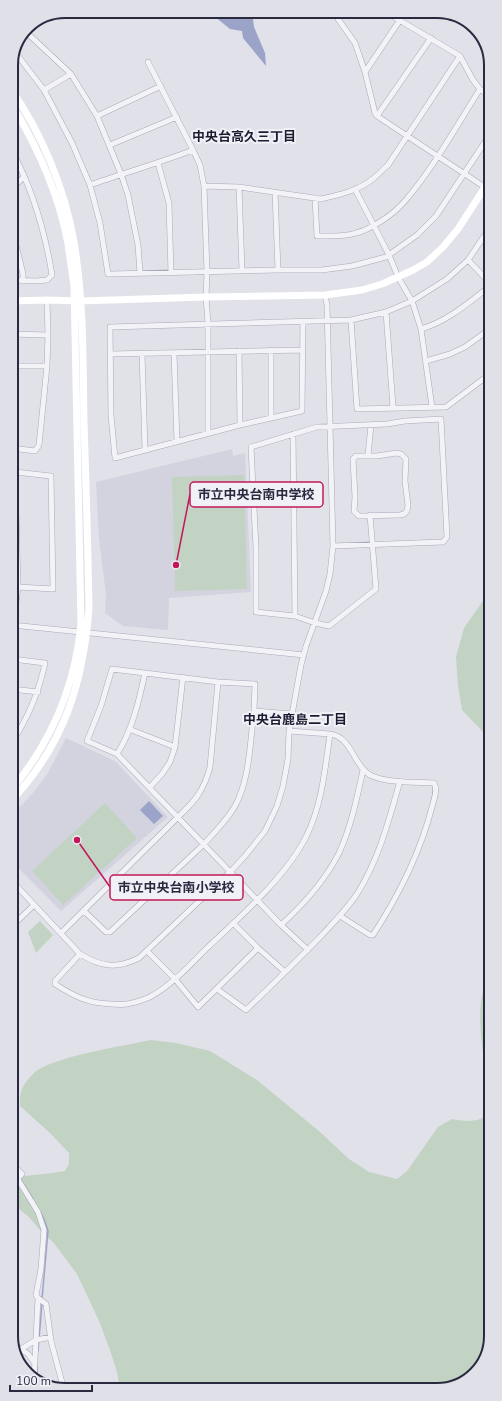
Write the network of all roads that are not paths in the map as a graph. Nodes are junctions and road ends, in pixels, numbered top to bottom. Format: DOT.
graph roads {
  1 [pos="339,18"];
  2 [pos="396,18"];
  3 [pos="400,20"];
  4 [pos="29,35"];
  5 [pos="431,38"];
  6 [pos="460,56"];
  7 [pos="19,57"];
  8 [pos="148,62"];
  9 [pos="365,72"];
  10 [pos="71,74"];
  11 [pos="161,86"];
  12 [pos="480,89"];
  13 [pos="44,90"];
  14 [pos="484,92"];
  15 [pos="18,100"];
  16 [pos="18,114"];
  17 [pos="97,116"];
  18 [pos="377,116"];
  19 [pos="177,117"];
  20 [pos="407,135"];
  21 [pos="484,143"];
  22 [pos="110,145"];
  23 [pos="193,150"];
  24 [pos="438,155"];
  25 [pos="158,163"];
  26 [pos="18,164"];
  27 [pos="464,173"];
  28 [pos="121,174"];
  29 [pos="24,177"];
  30 [pos="18,183"];
  31 [pos="484,184"];
  32 [pos="90,186"];
  33 [pos="204,186"];
  34 [pos="239,187"];
  35 [pos="355,189"];
  36 [pos="275,192"];
  37 [pos="484,192"];
  38 [pos="315,198"];
  39 [pos="373,225"];
  40 [pos="484,236"];
  41 [pos="389,255"];
  42 [pos="18,256"];
  43 [pos="468,260"];
  44 [pos="242,270"];
  45 [pos="278,270"];
  46 [pos="207,272"];
  47 [pos="140,273"];
  48 [pos="171,273"];
  49 [pos="484,276"];
  50 [pos="398,277"];
  51 [pos="18,280"];
  52 [pos="23,280"];
  53 [pos="484,291"];
  54 [pos="325,295"];
  55 [pos="206,297"];
  56 [pos="47,300"];
  57 [pos="18,301"];
  58 [pos="77,301"];
  59 [pos="412,301"];
  60 [pos="386,312"];
  61 [pos="351,320"];
  62 [pos="303,321"];
  63 [pos="328,321"];
  64 [pos="208,323"];
  65 [pos="421,329"];
  66 [pos="484,333"];
  67 [pos="18,334"];
  68 [pos="48,335"];
  69 [pos="271,350"];
  70 [pos="304,350"];
  71 [pos="239,351"];
  72 [pos="174,352"];
  73 [pos="207,352"];
  74 [pos="142,353"];
  75 [pos="111,354"];
  76 [pos="426,361"];
  77 [pos="18,366"];
  78 [pos="46,366"];
  79 [pos="484,378"];
  80 [pos="393,407"];
  81 [pos="432,407"];
  82 [pos="271,418"];
  83 [pos="240,425"];
  84 [pos="371,425"];
  85 [pos="330,427"];
  86 [pos="208,433"];
  87 [pos="293,434"];
  88 [pos="177,442"];
  89 [pos="18,449"];
  90 [pos="145,450"];
  91 [pos="368,455"];
  92 [pos="18,473"];
  93 [pos="370,515"];
  94 [pos="372,544"];
  95 [pos="333,546"];
  96 [pos="18,586"];
  97 [pos="295,616"];
  98 [pos="315,623"];
  99 [pos="18,626"];
  100 [pos="84,632"];
  101 [pos="304,655"];
  102 [pos="18,660"];
  103 [pos="145,673"];
  104 [pos="183,677"];
  105 [pos="218,682"];
  106 [pos="18,690"];
  107 [pos="38,692"];
  108 [pos="254,711"];
  109 [pos="292,714"];
  110 [pos="129,729"];
  111 [pos="290,731"];
  112 [pos="18,733"];
  113 [pos="330,734"];
  114 [pos="175,747"];
  115 [pos="117,754"];
  116 [pos="363,770"];
  117 [pos="400,781"];
  118 [pos="18,782"];
  119 [pos="150,787"];
  120 [pos="18,793"];
  121 [pos="177,818"];
  122 [pos="204,844"];
  123 [pos="231,871"];
  124 [pos="18,888"];
  125 [pos="257,900"];
  126 [pos="34,905"];
  127 [pos="84,911"];
  128 [pos="340,916"];
  129 [pos="18,920"];
  130 [pos="233,923"];
  131 [pos="282,925"];
  132 [pos="61,933"];
  133 [pos="258,948"];
  134 [pos="308,950"];
  135 [pos="147,952"];
  136 [pos="80,954"];
  137 [pos="285,972"];
  138 [pos="175,979"];
  139 [pos="217,989"];
  140 [pos="18,1170"];
  141 [pos="18,1176"];
  142 [pos="18,1182"];
  143 [pos="38,1298"];
  144 [pos="51,1337"];
  145 [pos="36,1340"];
  146 [pos="21,1349"];
  147 [pos="34,1362"];
  148 [pos="34,1371"];
  149 [pos="62,1383"];
  1 -- 9 [label="street"];
  2 -- 3 [label="street"];
  3 -- 5 [label="street"];
  3 -- 9 [label="street"];
  4 -- 10 [label="street"];
  5 -- 6 [label="street"];
  5 -- 18 [label="street"];
  6 -- 12 [label="street"];
  6 -- 20 [label="street"];
  7 -- 13 [label="street"];
  8 -- 11 [label="street"];
  9 -- 18 [label="street"];
  10 -- 13 [label="street"];
  10 -- 17 [label="street"];
  11 -- 17 [label="street"];
  11 -- 19 [label="street"];
  12 -- 14 [label="street"];
  12 -- 24 [label="street"];
  13 -- 32 [label="street"];
  15 -- 58 [label="street"];
  16 -- 58 [label="street"];
  17 -- 22 [label="street"];
  18 -- 20 [label="street"];
  19 -- 22 [label="street"];
  19 -- 23 [label="street"];
  20 -- 24 [label="street"];
  20 -- 35 [label="street"];
  21 -- 27 [label="street"];
  22 -- 28 [label="street"];
  23 -- 25 [label="street"];
  23 -- 33 [label="street"];
  24 -- 27 [label="street"];
  24 -- 39 [label="street"];
  25 -- 28 [label="street"];
  25 -- 48 [label="street"];
  26 -- 29 [label="street"];
  27 -- 31 [label="street"];
  27 -- 41 [label="street"];
  28 -- 32 [label="street"];
  28 -- 47 [label="street"];
  29 -- 30 [label="street"];
  29 -- 52 [label="street"];
  32 -- 47 [label="street"];
  33 -- 34 [label="street"];
  33 -- 46 [label="street"];
  34 -- 36 [label="street"];
  34 -- 44 [label="street"];
  35 -- 38 [label="street"];
  35 -- 39 [label="street"];
  36 -- 38 [label="street"];
  36 -- 45 [label="street"];
  37 -- 50 [label="street"];
  38 -- 39 [label="street"];
  39 -- 41 [label="street"];
  40 -- 43 [label="street"];
  41 -- 45 [label="street"];
  41 -- 50 [label="street"];
  42 -- 52 [label="street"];
  43 -- 49 [label="street"];
  43 -- 59 [label="street"];
  44 -- 45 [label="street"];
  44 -- 46 [label="street"];
  46 -- 48 [label="street"];
  46 -- 55 [label="street"];
  47 -- 48 [label="street"];
  50 -- 54 [label="street"];
  50 -- 59 [label="street"];
  51 -- 52 [label="street"];
  53 -- 65 [label="street"];
  54 -- 55 [label="street"];
  54 -- 63 [label="street"];
  55 -- 58 [label="street"];
  55 -- 64 [label="street"];
  56 -- 57 [label="street"];
  56 -- 58 [label="street"];
  56 -- 68 [label="street"];
  58 -- 100 [label="street"];
  59 -- 60 [label="street"];
  59 -- 65 [label="street"];
  60 -- 61 [label="street"];
  60 -- 80 [label="street"];
  61 -- 63 [label="street"];
  61 -- 80 [label="street"];
  62 -- 63 [label="street"];
  62 -- 64 [label="street"];
  62 -- 70 [label="street"];
  63 -- 85 [label="street"];
  64 -- 73 [label="street"];
  64 -- 75 [label="street"];
  65 -- 76 [label="street"];
  66 -- 76 [label="street"];
  67 -- 68 [label="street"];
  68 -- 78 [label="street"];
  69 -- 70 [label="street"];
  69 -- 71 [label="street"];
  69 -- 82 [label="street"];
  70 -- 82 [label="street"];
  71 -- 73 [label="street"];
  71 -- 83 [label="street"];
  72 -- 73 [label="street"];
  72 -- 74 [label="street"];
  72 -- 88 [label="street"];
  73 -- 86 [label="street"];
  74 -- 75 [label="street"];
  74 -- 90 [label="street"];
  75 -- 90 [label="street"];
  76 -- 81 [label="street"];
  77 -- 78 [label="street"];
  78 -- 89 [label="street"];
  79 -- 81 [label="street"];
  80 -- 81 [label="street"];
  82 -- 83 [label="street"];
  83 -- 86 [label="street"];
  84 -- 85 [label="street"];
  84 -- 91 [label="street"];
  84 -- 94 [label="street"];
  85 -- 87 [label="street"];
  85 -- 95 [label="street"];
  86 -- 88 [label="street"];
  87 -- 97 [label="street"];
  87 -- 97 [label="street"];
  88 -- 90 [label="street"];
  91 -- 93 [label="street"];
  91 -- 93 [label="street"];
  92 -- 96 [label="street"];
  93 -- 94 [label="street"];
  94 -- 95 [label="street"];
  94 -- 98 [label="street"];
  95 -- 98 [label="street"];
  97 -- 98 [label="street"];
  98 -- 101 [label="street"];
  99 -- 100 [label="street"];
  100 -- 101 [label="street"];
  100 -- 118 [label="street"];
  100 -- 120 [label="street"];
  101 -- 109 [label="street"];
  102 -- 107 [label="street"];
  103 -- 104 [label="street"];
  103 -- 110 [label="street"];
  103 -- 115 [label="street"];
  104 -- 105 [label="street"];
  104 -- 114 [label="street"];
  105 -- 108 [label="street"];
  105 -- 121 [label="street"];
  106 -- 107 [label="street"];
  107 -- 112 [label="street"];
  108 -- 109 [label="street"];
  108 -- 122 [label="street"];
  109 -- 111 [label="street"];
  110 -- 114 [label="street"];
  110 -- 115 [label="street"];
  111 -- 113 [label="street"];
  111 -- 123 [label="street"];
  113 -- 116 [label="street"];
  113 -- 125 [label="street"];
  114 -- 119 [label="street"];
  115 -- 119 [label="street"];
  116 -- 117 [label="street"];
  116 -- 131 [label="street"];
  117 -- 128 [label="street"];
  117 -- 128 [label="street"];
  119 -- 121 [label="street"];
  121 -- 122 [label="street"];
  121 -- 127 [label="street"];
  122 -- 123 [label="street"];
  122 -- 127 [label="street"];
  123 -- 125 [label="street"];
  123 -- 135 [label="street"];
  124 -- 126 [label="street"];
  125 -- 130 [label="street"];
  125 -- 131 [label="street"];
  126 -- 129 [label="street"];
  126 -- 132 [label="street"];
  127 -- 132 [label="street"];
  128 -- 134 [label="street"];
  130 -- 133 [label="street"];
  130 -- 138 [label="street"];
  131 -- 134 [label="street"];
  132 -- 136 [label="street"];
  133 -- 137 [label="street"];
  133 -- 139 [label="street"];
  134 -- 137 [label="street"];
  135 -- 136 [label="street"];
  135 -- 138 [label="street"];
  136 -- 138 [label="street"];
  137 -- 139 [label="street"];
  138 -- 139 [label="street"];
  140 -- 141 [label="street"];
  142 -- 143 [label="street"];
  143 -- 144 [label="street"];
  143 -- 145 [label="street"];
  144 -- 145 [label="street"];
  144 -- 149 [label="street"];
  145 -- 146 [label="street"];
  145 -- 147 [label="street"];
  146 -- 147 [label="street"];
  147 -- 148 [label="street"];
}
